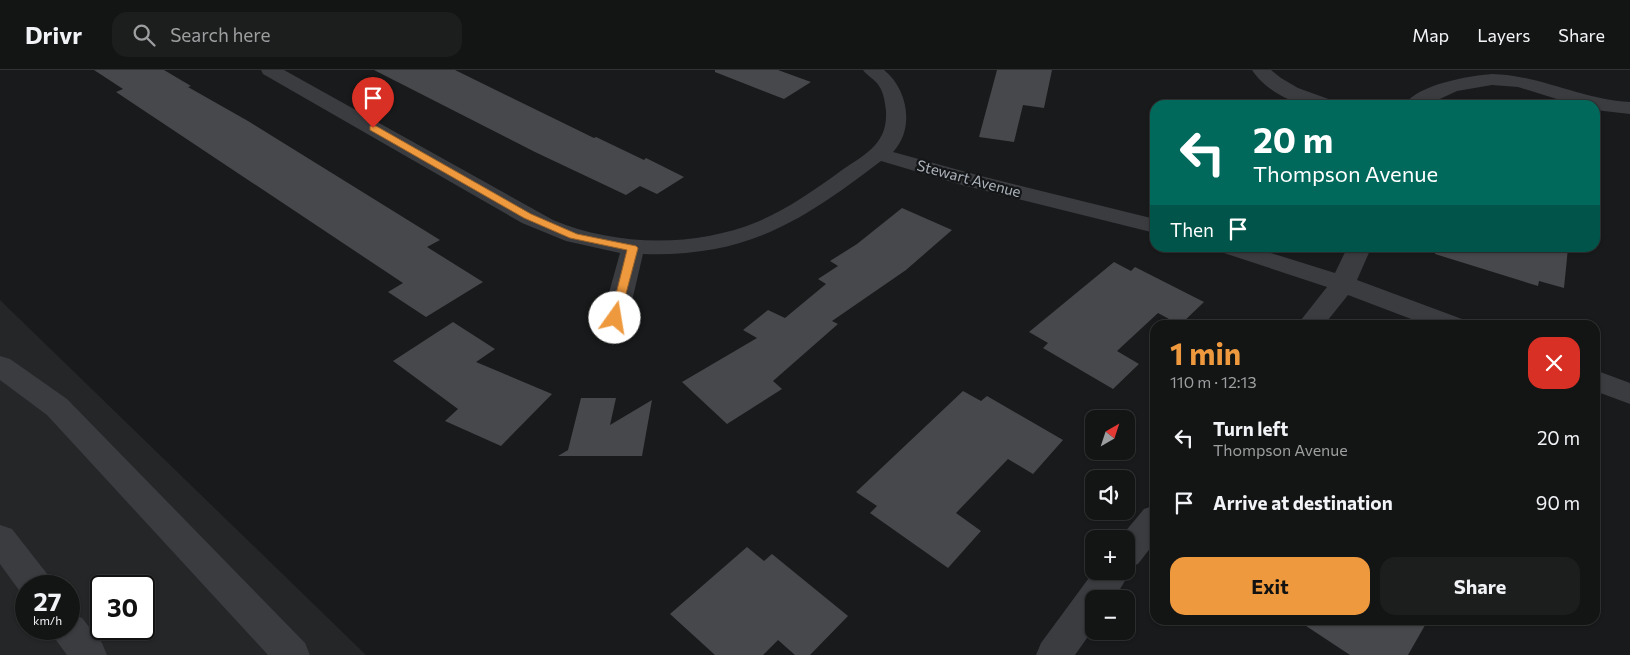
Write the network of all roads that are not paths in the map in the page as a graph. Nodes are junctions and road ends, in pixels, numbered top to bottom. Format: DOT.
graph roads {
  1 [pos="270,70"];
  2 [pos="872,70"];
  3 [pos="1261,70"];
  4 [pos="1314,100"];
  5 [pos="1421,100"];
  6 [pos="1581,100"];
  7 [pos="1600,105"];
  8 [pos="1630,108"];
  9 [pos="878,154"];
  10 [pos="1150,225"];
  11 [pos="633,248"];
  12 [pos="1244,252"];
  13 [pos="1357,252"];
  14 [pos="1343,284"];
  15 [pos="615,318"];
  16 [pos="1314,320"];
  17 [pos="1440,320"];
  18 [pos="0,366"];
  19 [pos="1600,382"];
  20 [pos="1630,394"];
  21 [pos="1150,524"];
  22 [pos="0,539"];
  23 [pos="1135,543"];
  24 [pos="28,575"];
  25 [pos="1085,612"];
  26 [pos="77,640"];
  27 [pos="89,655"];
  28 [pos="292,655"];
  29 [pos="1054,655"];
  1 -- 11 [label="street"];
  2 -- 9 [label="street"];
  3 -- 4 [label="street"];
  5 -- 6 [label="street"];
  7 -- 8 [label="street"];
  9 -- 10 [label="street, Stewart Avenue"];
  9 -- 11 [label="street"];
  11 -- 15 [label="street"];
  12 -- 14 [label="street"];
  13 -- 14 [label="street"];
  14 -- 16 [label="street"];
  14 -- 17 [label="street"];
  18 -- 28 [label="street"];
  19 -- 20 [label="street"];
  21 -- 23 [label="street"];
  22 -- 24 [label="street"];
  25 -- 29 [label="street"];
  26 -- 27 [label="street"];
}
